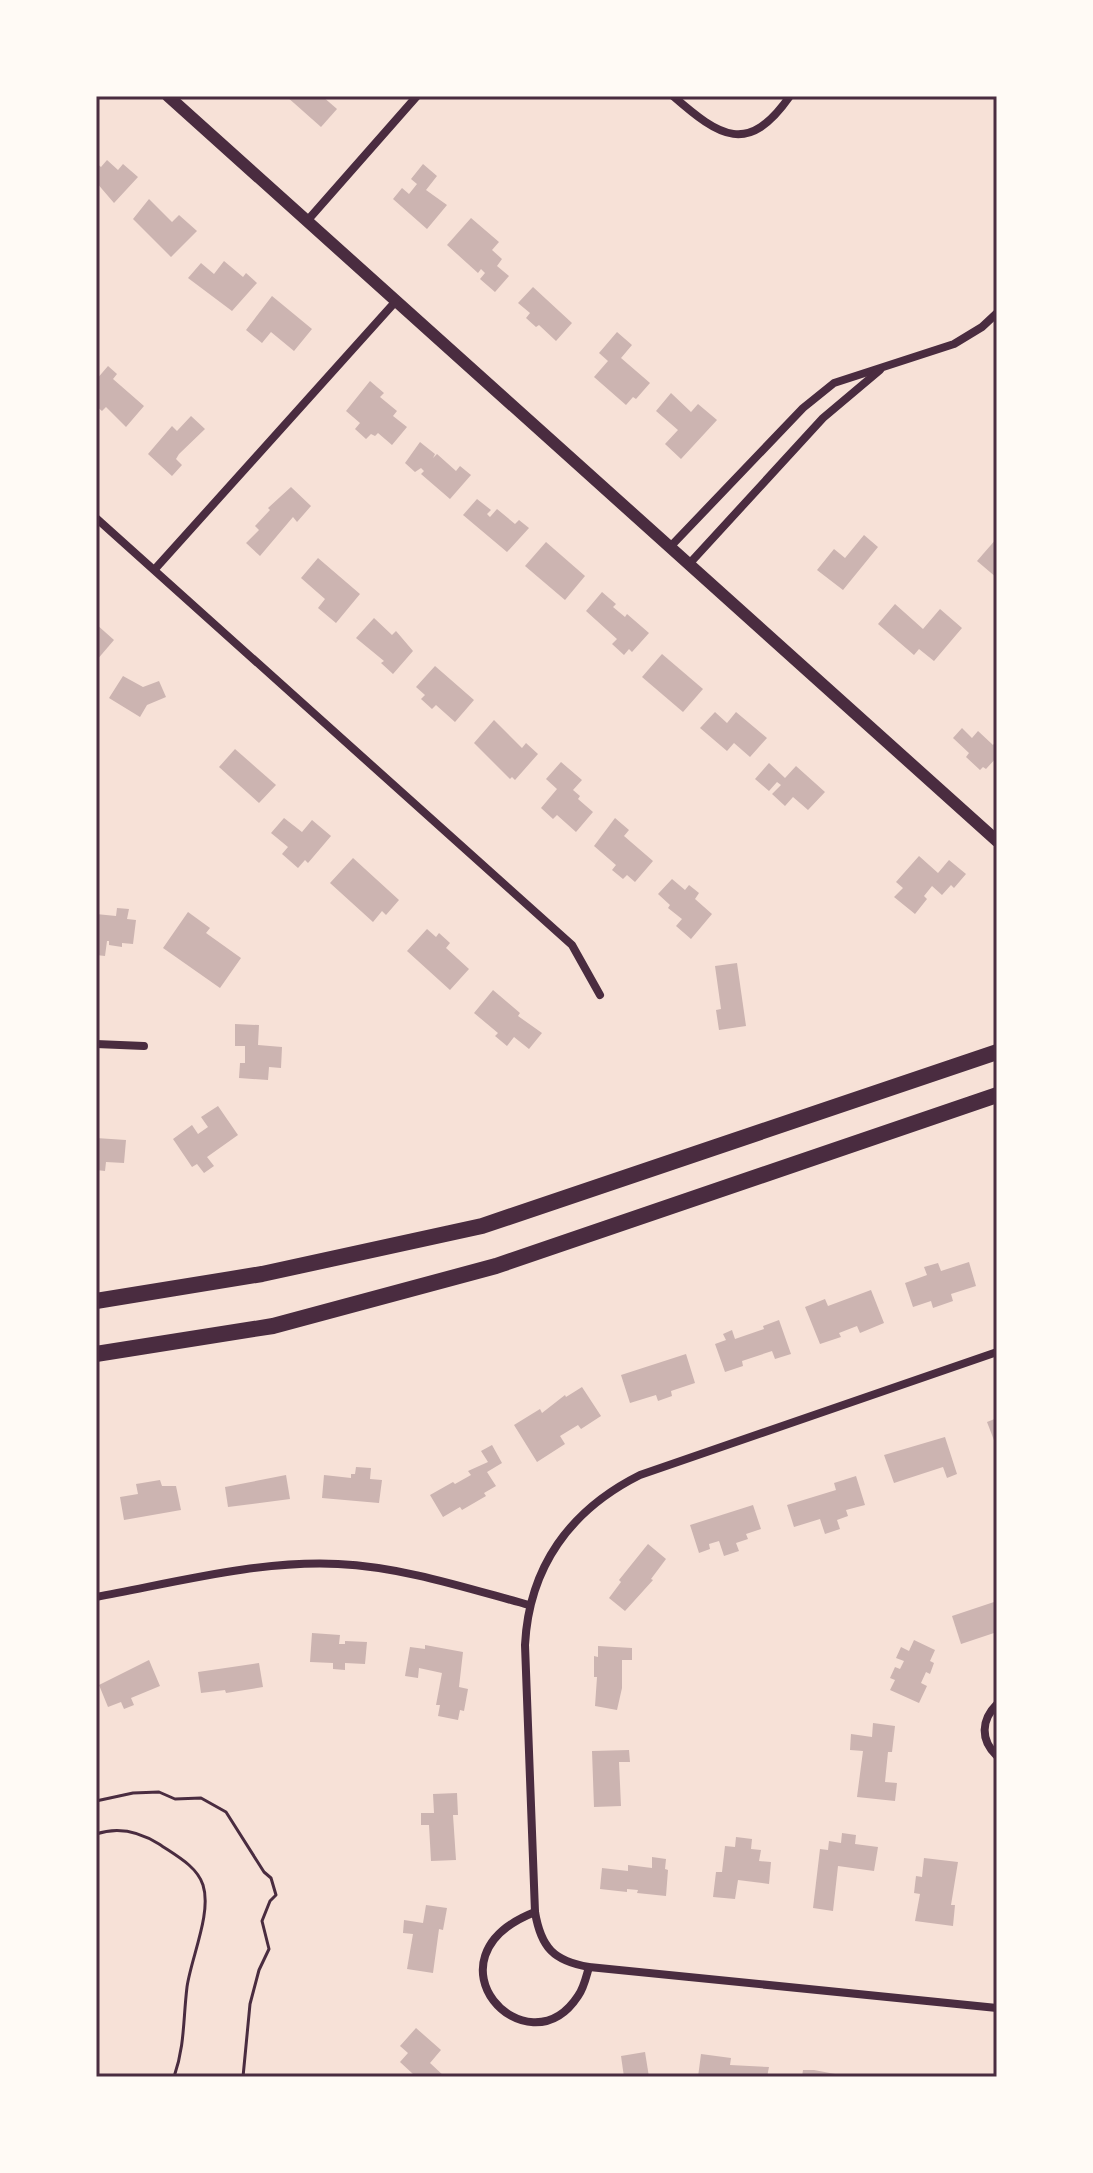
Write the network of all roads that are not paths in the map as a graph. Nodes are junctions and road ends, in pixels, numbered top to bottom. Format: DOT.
graph roads {
  1 [pos="168,96"];
  2 [pos="417,96"];
  3 [pos="673,96"];
  4 [pos="790,96"];
  5 [pos="307,221"];
  6 [pos="396,301"];
  7 [pos="997,313"];
  8 [pos="884,367"];
  9 [pos="96,518"];
  10 [pos="671,546"];
  11 [pos="690,563"];
  12 [pos="155,569"];
  13 [pos="997,841"];
  14 [pos="600,995"];
  15 [pos="96,1044"];
  16 [pos="144,1046"];
  17 [pos="997,1052"];
  18 [pos="997,1095"];
  19 [pos="97,1300"];
  20 [pos="997,1352"];
  21 [pos="96,1354"];
  22 [pos="96,1597"];
  23 [pos="529,1605"];
  24 [pos="997,1704"];
  25 [pos="997,1756"];
  26 [pos="535,1912"];
  27 [pos="589,1967"];
  28 [pos="997,2008"];
  1 -- 5 [label="main road"];
  2 -- 5 [label="street"];
  3 -- 4 [label="street"];
  5 -- 6 [label="main road"];
  6 -- 10 [label="main road"];
  6 -- 12 [label="street"];
  7 -- 8 [label="street"];
  8 -- 10 [label="street"];
  8 -- 11 [label="street"];
  9 -- 12 [label="street"];
  10 -- 11 [label="main road"];
  11 -- 13 [label="main road"];
  12 -- 14 [label="street"];
  15 -- 16 [label="street"];
  17 -- 19 [label="highway"];
  18 -- 21 [label="highway"];
  20 -- 23 [label="street"];
  22 -- 23 [label="street"];
  23 -- 26 [label="street"];
  24 -- 25 [label="street"];
  26 -- 27 [label="street"];
  26 -- 27 [label="street"];
  27 -- 28 [label="street"];
}
